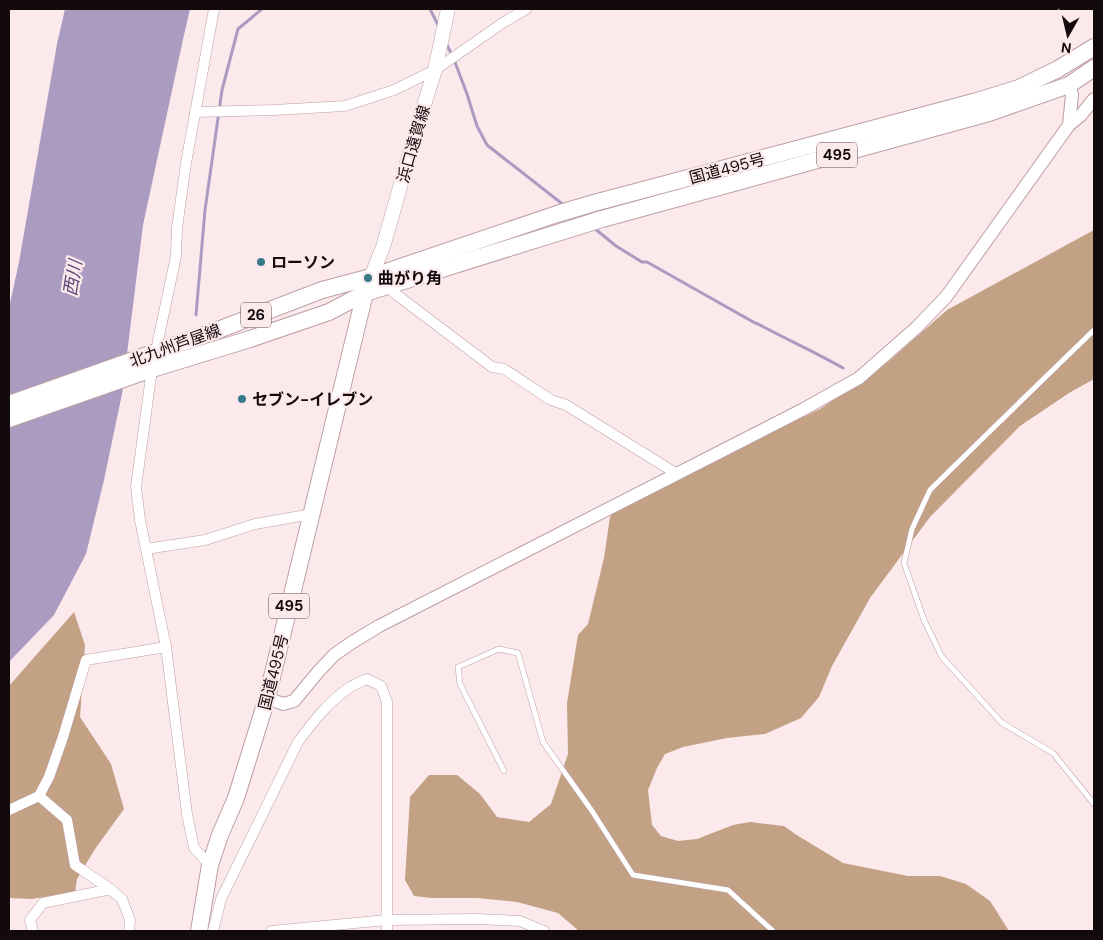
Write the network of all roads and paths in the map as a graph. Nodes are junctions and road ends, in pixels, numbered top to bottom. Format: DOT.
graph roads {
  1 [pos="214,9"];
  2 [pos="448,9"];
  3 [pos="526,9"];
  4 [pos="1094,47"];
  5 [pos="1094,68"];
  6 [pos="435,70"];
  7 [pos="1070,84"];
  8 [pos="1094,98"];
  9 [pos="196,112"];
  10 [pos="1069,126"];
  11 [pos="368,285"];
  12 [pos="387,286"];
  13 [pos="1094,330"];
  14 [pos="147,363"];
  15 [pos="9,404"];
  16 [pos="9,419"];
  17 [pos="677,474"];
  18 [pos="312,514"];
  19 [pos="146,549"];
  20 [pos="166,647"];
  21 [pos="267,698"];
  22 [pos="504,771"];
  23 [pos="39,796"];
  24 [pos="1094,804"];
  25 [pos="9,810"];
  26 [pos="210,864"];
  27 [pos="110,889"];
  28 [pos="387,920"];
  29 [pos="34,931"];
  30 [pos="129,931"];
  31 [pos="199,931"];
  32 [pos="213,931"];
  33 [pos="271,931"];
  34 [pos="388,931"];
  35 [pos="544,931"];
  36 [pos="773,931"];
  1 -- 9 [label="street"];
  2 -- 6 [label="main road, 浜口遠賀線"];
  3 -- 6 [label="street"];
  4 -- 11 [label="main road, 国道495号 / 495"];
  5 -- 7 [label="main road, 国道495号 / 495"];
  6 -- 9 [label="street"];
  6 -- 11 [label="main road, 浜口遠賀線"];
  7 -- 10 [label="street"];
  7 -- 12 [label="main road, 国道495号 / 495"];
  8 -- 10 [label="street"];
  9 -- 14 [label="street"];
  10 -- 17 [label="street"];
  11 -- 12 [label="main road, 国道495号 / 495"];
  11 -- 14 [label="main road, 北九州芦屋線 / 26"];
  11 -- 14 [label="main road, 北九州芦屋線 / 26"];
  11 -- 18 [label="main road, 国道495号 / 495"];
  12 -- 17 [label="street"];
  13 -- 24 [label="lane"];
  14 -- 15 [label="main road, 北九州芦屋線 / 26"];
  14 -- 16 [label="main road, 北九州芦屋線 / 26"];
  14 -- 19 [label="street"];
  17 -- 21 [label="street"];
  18 -- 19 [label="street"];
  18 -- 21 [label="main road, 国道495号 / 495"];
  19 -- 20 [label="street"];
  20 -- 23 [label="street"];
  20 -- 26 [label="street"];
  21 -- 26 [label="main road, 国道495号 / 495"];
  22 -- 36 [label="lane"];
  23 -- 25 [label="street"];
  23 -- 27 [label="street"];
  26 -- 31 [label="main road, 国道495号 / 495"];
  27 -- 29 [label="street"];
  27 -- 30 [label="street"];
  28 -- 32 [label="street"];
  28 -- 33 [label="street"];
  28 -- 34 [label="street"];
  28 -- 35 [label="street"];
}
